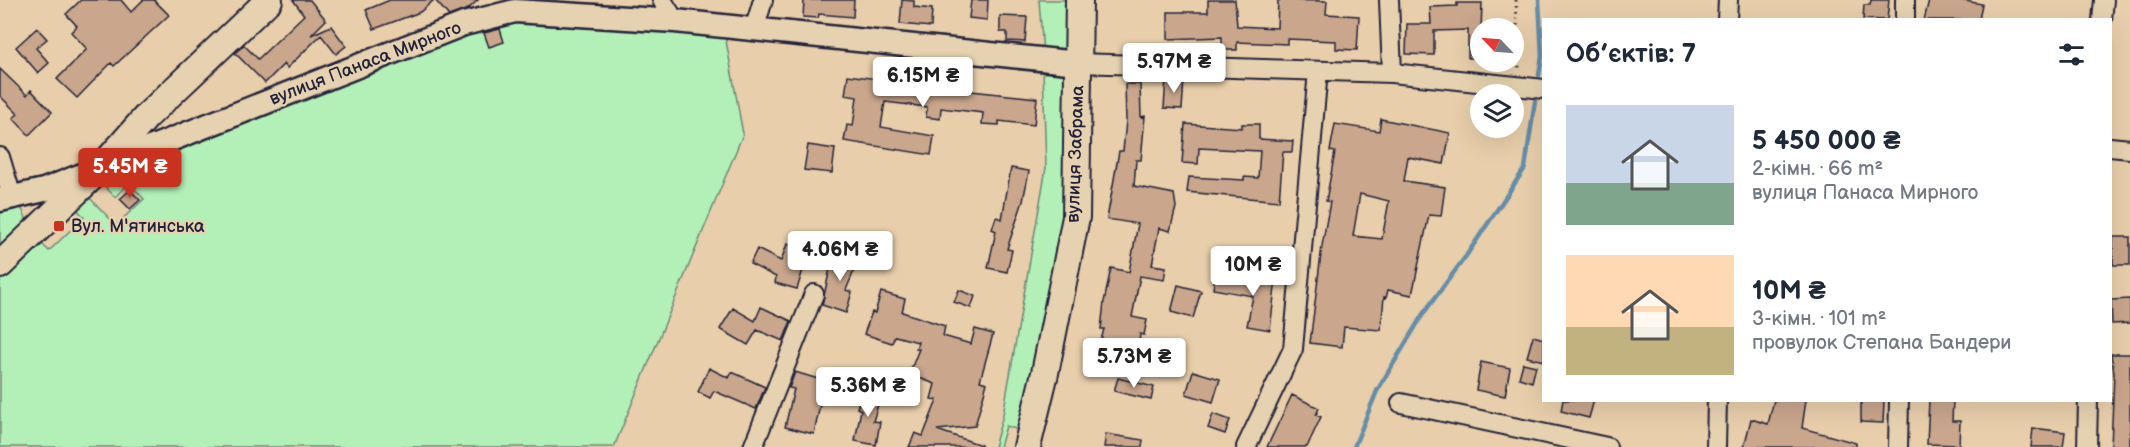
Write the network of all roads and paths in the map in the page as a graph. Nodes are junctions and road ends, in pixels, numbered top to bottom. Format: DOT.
graph roads {
  1 [pos="269,0"];
  2 [pos="662,0"];
  3 [pos="763,0"];
  4 [pos="1079,0"];
  5 [pos="1389,0"];
  6 [pos="1516,0"];
  7 [pos="1728,0"];
  8 [pos="1905,0"];
  9 [pos="2104,0"];
  10 [pos="1727,18"];
  11 [pos="1905,18"];
  12 [pos="2102,18"];
  13 [pos="675,21"];
  14 [pos="754,30"];
  15 [pos="1078,63"];
  16 [pos="1318,71"];
  17 [pos="1392,73"];
  18 [pos="1500,84"];
  19 [pos="1520,84"];
  20 [pos="1524,86"];
  21 [pos="1542,89"];
  22 [pos="2112,147"];
  23 [pos="2130,149"];
  24 [pos="0,157"];
  25 [pos="102,167"];
  26 [pos="6,199"];
  27 [pos="0,265"];
  28 [pos="814,294"];
  29 [pos="1717,402"];
  30 [pos="1899,402"];
  31 [pos="2088,402"];
  32 [pos="1401,403"];
  33 [pos="753,447"];
  34 [pos="1027,447"];
  35 [pos="1246,447"];
  36 [pos="1607,447"];
  37 [pos="1716,447"];
  38 [pos="1898,447"];
  39 [pos="2087,447"];
  1 -- 25 [label="main road"];
  2 -- 13 [label="street"];
  3 -- 14 [label="street"];
  4 -- 15 [label="main road, вулиця Забрама"];
  5 -- 17 [label="street"];
  6 -- 19 [label="path"];
  7 -- 10 [label="street"];
  8 -- 11 [label="street"];
  9 -- 12 [label="street"];
  13 -- 14 [label="street, вулиця Панаса Мирного"];
  13 -- 25 [label="street, вулиця Панаса Мирного"];
  14 -- 15 [label="street, вулиця Панаса Мирного"];
  15 -- 16 [label="street"];
  15 -- 34 [label="main road, вулиця Забрама"];
  16 -- 17 [label="street"];
  16 -- 35 [label="street"];
  17 -- 18 [label="street"];
  20 -- 21 [label="street"];
  22 -- 23 [label="street"];
  24 -- 26 [label="street"];
  25 -- 26 [label="street, вулиця Панаса Мирного"];
  25 -- 27 [label="main road"];
  28 -- 33 [label="street"];
  29 -- 37 [label="street"];
  30 -- 38 [label="street"];
  31 -- 39 [label="street"];
  32 -- 36 [label="street"];
}
